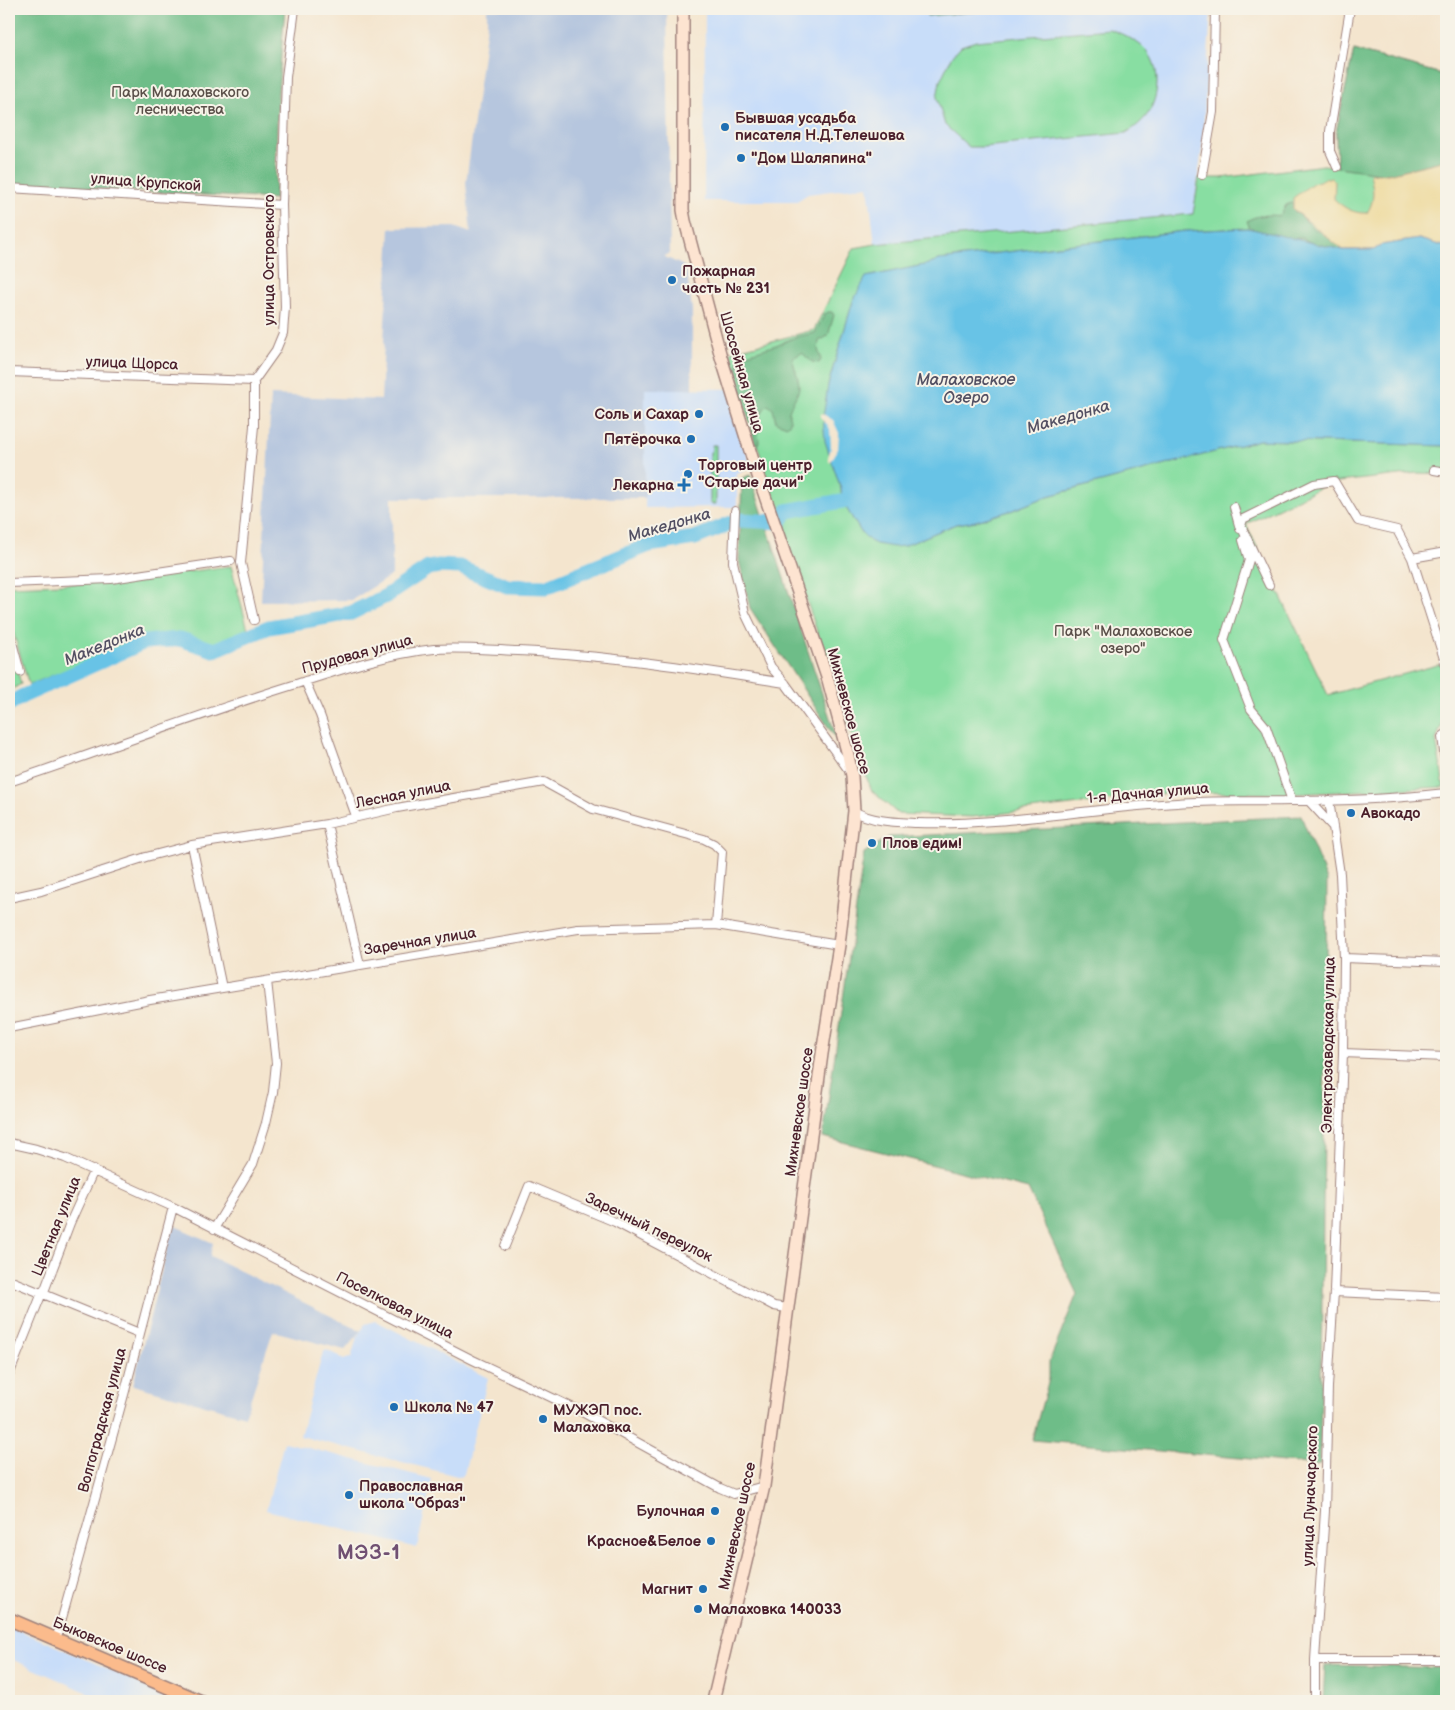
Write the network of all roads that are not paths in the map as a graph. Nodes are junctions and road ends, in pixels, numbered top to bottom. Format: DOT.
graph roads {
  1 [pos="295,9"];
  2 [pos="683,9"];
  3 [pos="1215,9"];
  4 [pos="1350,9"];
  5 [pos="1337,167"];
  6 [pos="1202,175"];
  7 [pos="9,188"];
  8 [pos="282,205"];
  9 [pos="9,372"];
  10 [pos="254,380"];
  11 [pos="1434,470"];
  12 [pos="1446,472"];
  13 [pos="1234,507"];
  14 [pos="735,511"];
  15 [pos="777,532"];
  16 [pos="1446,552"];
  17 [pos="1412,558"];
  18 [pos="231,561"];
  19 [pos="9,584"];
  20 [pos="1269,585"];
  21 [pos="254,620"];
  22 [pos="9,631"];
  23 [pos="1446,664"];
  24 [pos="20,672"];
  25 [pos="306,681"];
  26 [pos="786,683"];
  27 [pos="1446,734"];
  28 [pos="1446,766"];
  29 [pos="852,776"];
  30 [pos="9,782"];
  31 [pos="1446,793"];
  32 [pos="1308,800"];
  33 [pos="1329,800"];
  34 [pos="1292,802"];
  35 [pos="854,811"];
  36 [pos="356,816"];
  37 [pos="327,824"];
  38 [pos="1333,826"];
  39 [pos="192,845"];
  40 [pos="9,898"];
  41 [pos="716,925"];
  42 [pos="839,945"];
  43 [pos="1344,958"];
  44 [pos="1446,962"];
  45 [pos="360,965"];
  46 [pos="267,981"];
  47 [pos="222,988"];
  48 [pos="9,1028"];
  49 [pos="1343,1053"];
  50 [pos="1446,1057"];
  51 [pos="9,1143"];
  52 [pos="94,1170"];
  53 [pos="173,1207"];
  54 [pos="214,1229"];
  55 [pos="505,1246"];
  56 [pos="9,1280"];
  57 [pos="1334,1292"];
  58 [pos="42,1293"];
  59 [pos="1446,1297"];
  60 [pos="787,1308"];
  61 [pos="139,1333"];
  62 [pos="9,1375"];
  63 [pos="764,1486"];
  64 [pos="9,1619"];
  65 [pos="56,1640"];
  66 [pos="1315,1660"];
  67 [pos="1446,1660"];
  68 [pos="200,1701"];
  69 [pos="713,1701"];
  70 [pos="1315,1701"];
  1 -- 8 [label="street, улица Островского"];
  2 -- 15 [label="main road, Шоссейная улица"];
  3 -- 6 [label="street"];
  4 -- 5 [label="street"];
  7 -- 8 [label="street, улица Крупской"];
  8 -- 10 [label="street, улица Островского"];
  9 -- 10 [label="street, улица Щорса"];
  10 -- 21 [label="street"];
  11 -- 12 [label="street"];
  13 -- 34 [label="street"];
  14 -- 26 [label="street"];
  15 -- 29 [label="main road, Михневское шоссе"];
  16 -- 17 [label="street"];
  17 -- 20 [label="street"];
  17 -- 23 [label="street"];
  18 -- 19 [label="street"];
  22 -- 24 [label="street"];
  25 -- 26 [label="street, Прудовая улица"];
  25 -- 30 [label="street, Прудовая улица"];
  25 -- 36 [label="street"];
  26 -- 29 [label="street"];
  27 -- 28 [label="street"];
  29 -- 35 [label="main road, Михневское шоссе"];
  31 -- 33 [label="street, 1-я Дачная улица"];
  32 -- 33 [label="street, 1-я Дачная улица"];
  32 -- 34 [label="street, 1-я Дачная улица"];
  32 -- 38 [label="street"];
  33 -- 38 [label="street, Электрозаводская улица"];
  34 -- 35 [label="street, 1-я Дачная улица"];
  35 -- 42 [label="main road, Михневское шоссе"];
  36 -- 37 [label="street, Лесная улица"];
  36 -- 41 [label="street, Лесная улица"];
  37 -- 39 [label="street, Лесная улица"];
  37 -- 45 [label="street"];
  38 -- 43 [label="street, Электрозаводская улица"];
  39 -- 40 [label="street, Лесная улица"];
  39 -- 47 [label="street"];
  41 -- 42 [label="street, Заречная улица"];
  41 -- 45 [label="street, Заречная улица"];
  42 -- 60 [label="main road, Михневское шоссе"];
  43 -- 44 [label="street"];
  43 -- 49 [label="street, Электрозаводская улица"];
  45 -- 46 [label="street, Заречная улица"];
  46 -- 47 [label="street, Заречная улица"];
  46 -- 54 [label="street"];
  47 -- 48 [label="street, Заречная улица"];
  49 -- 50 [label="street"];
  49 -- 57 [label="street, Электрозаводская улица"];
  51 -- 52 [label="street, Поселковая улица"];
  52 -- 53 [label="street, Поселковая улица"];
  52 -- 58 [label="street, Цветная улица"];
  53 -- 54 [label="street, Поселковая улица"];
  53 -- 61 [label="street, Волгоградская улица"];
  54 -- 63 [label="street, Поселковая улица"];
  55 -- 60 [label="street, Заречный переулок"];
  56 -- 58 [label="street"];
  57 -- 59 [label="street"];
  57 -- 66 [label="street, улица Луначарского"];
  58 -- 61 [label="street"];
  58 -- 62 [label="street, Цветная улица"];
  60 -- 63 [label="main road, Михневское шоссе"];
  61 -- 65 [label="street, Волгоградская улица"];
  63 -- 69 [label="main road, Михневское шоссе"];
  64 -- 65 [label="main road, Быковское шоссе"];
  65 -- 68 [label="main road, Быковское шоссе"];
  66 -- 67 [label="street"];
  66 -- 70 [label="street, улица Луначарского"];
}
